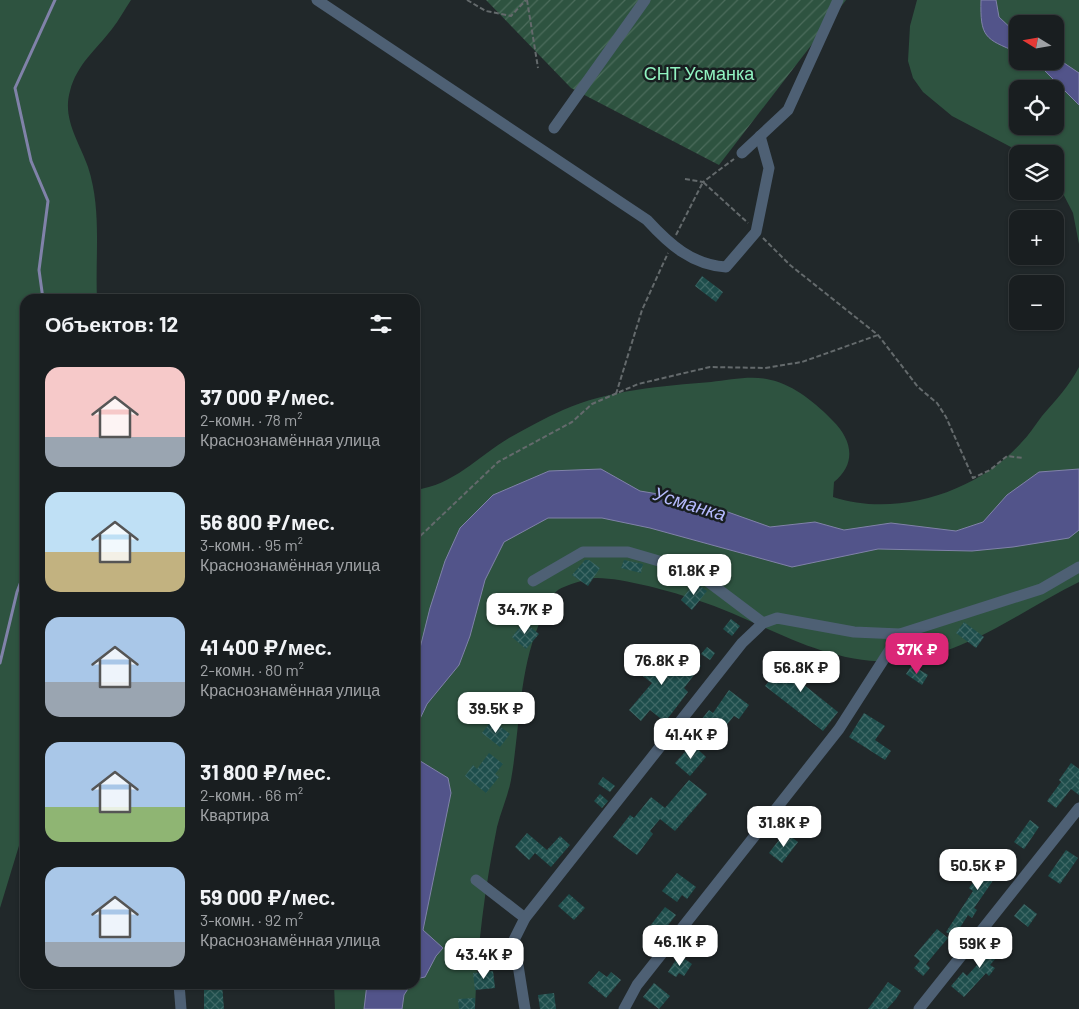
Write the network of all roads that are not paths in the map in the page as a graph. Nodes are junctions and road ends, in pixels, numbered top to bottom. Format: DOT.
graph roads {
  1 [pos="317,0"];
  2 [pos="645,0"];
  3 [pos="838,0"];
  4 [pos="554,128"];
  5 [pos="760,136"];
  6 [pos="742,153"];
  7 [pos="1079,567"];
  8 [pos="533,581"];
  9 [pos="763,622"];
  10 [pos="900,634"];
  11 [pos="1079,808"];
  12 [pos="476,880"];
  13 [pos="524,918"];
  14 [pos="179,989"];
  15 [pos="181,1009"];
  16 [pos="525,1009"];
  17 [pos="624,1009"];
  18 [pos="919,1009"];
  1 -- 5 [label="street"];
  2 -- 4 [label="street"];
  3 -- 5 [label="street"];
  5 -- 6 [label="street"];
  7 -- 10 [label="street"];
  8 -- 9 [label="street"];
  9 -- 10 [label="street"];
  9 -- 13 [label="street"];
  10 -- 17 [label="street"];
  11 -- 18 [label="street"];
  12 -- 13 [label="street"];
  13 -- 16 [label="street"];
  14 -- 15 [label="street"];
}
